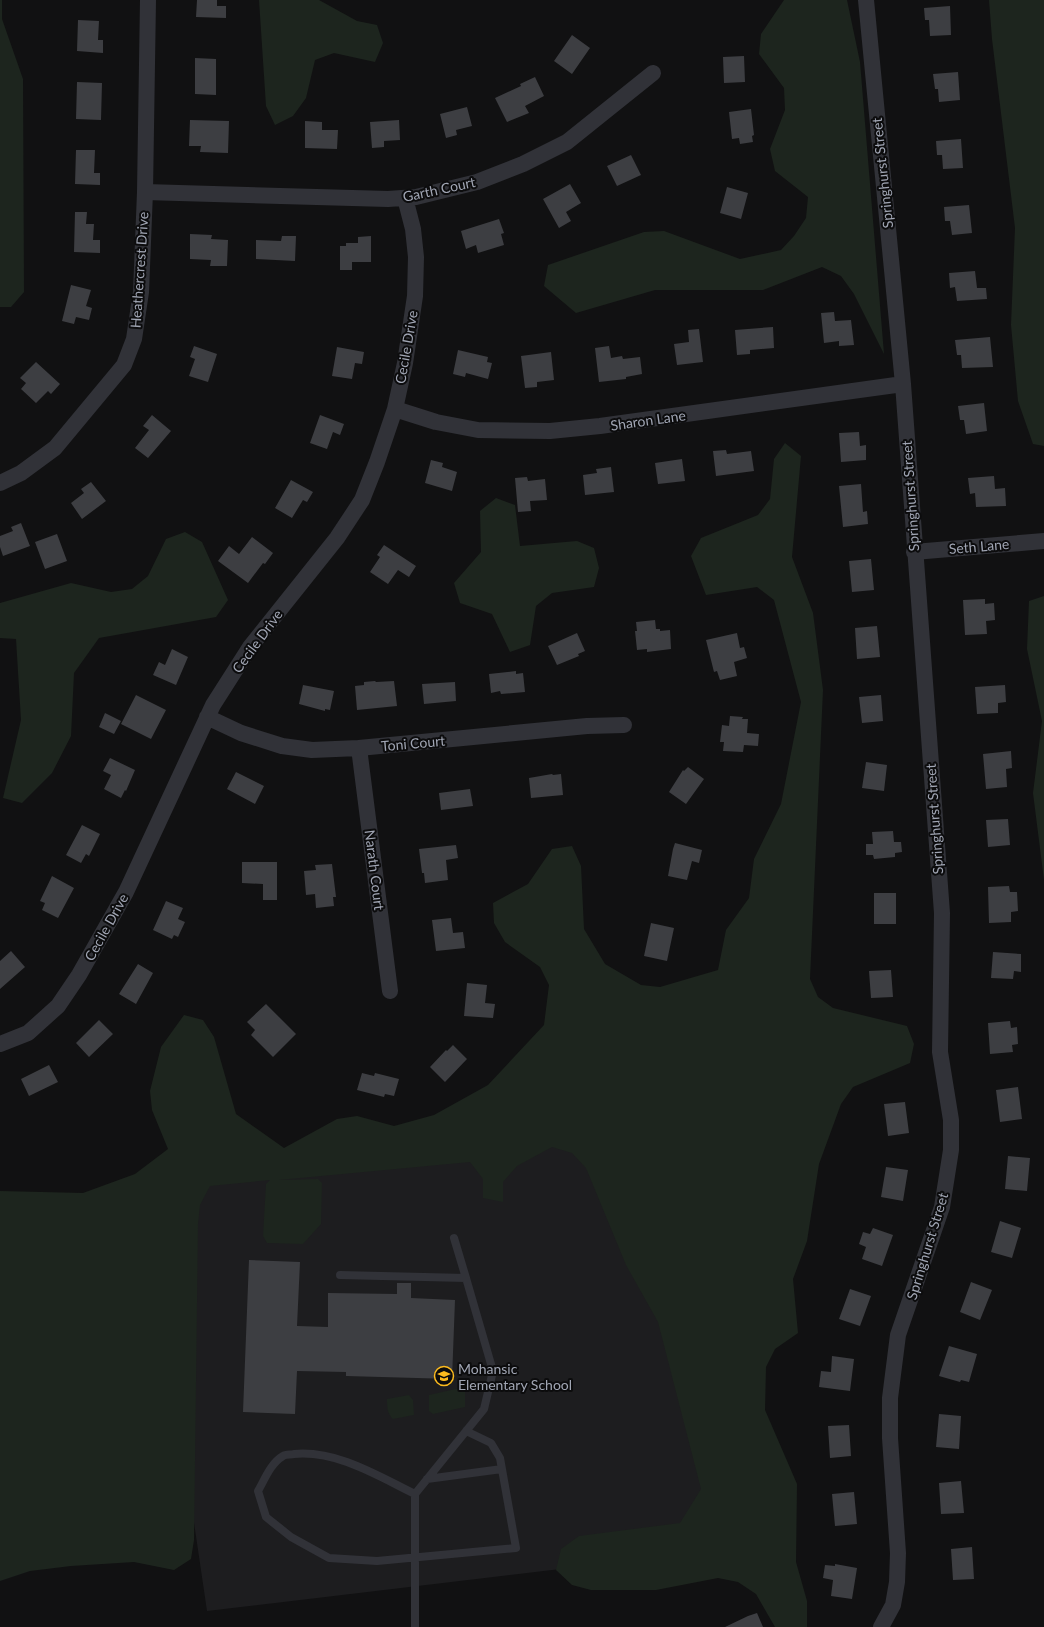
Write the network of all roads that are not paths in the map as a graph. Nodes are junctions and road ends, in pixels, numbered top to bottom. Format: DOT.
graph roads {
  1 [pos="148,0"];
  2 [pos="866,0"];
  3 [pos="653,73"];
  4 [pos="145,192"];
  5 [pos="404,198"];
  6 [pos="903,384"];
  7 [pos="395,409"];
  8 [pos="0,483"];
  9 [pos="1044,541"];
  10 [pos="914,552"];
  11 [pos="207,717"];
  12 [pos="624,725"];
  13 [pos="359,748"];
  14 [pos="390,991"];
  15 [pos="0,1044"];
  16 [pos="454,1238"];
  17 [pos="340,1275"];
  18 [pos="466,1278"];
  19 [pos="466,1431"];
  20 [pos="502,1469"];
  21 [pos="427,1479"];
  22 [pos="415,1494"];
  23 [pos="414,1559"];
  24 [pos="415,1627"];
  25 [pos="881,1627"];
  1 -- 4 [label="street, Heathercrest Drive"];
  2 -- 6 [label="street, Springhurst Street"];
  3 -- 5 [label="street, Garth Court"];
  4 -- 5 [label="street, Garth Court"];
  4 -- 8 [label="street, Heathercrest Drive"];
  5 -- 7 [label="street, Cecile Drive"];
  6 -- 7 [label="street, Sharon Lane"];
  6 -- 10 [label="street, Springhurst Street"];
  7 -- 11 [label="street, Cecile Drive"];
  9 -- 10 [label="street, Seth Lane"];
  10 -- 25 [label="street, Springhurst Street"];
  11 -- 13 [label="street, Toni Court"];
  11 -- 15 [label="street, Cecile Drive"];
  12 -- 13 [label="street, Toni Court"];
  13 -- 14 [label="street, Narath Court"];
  16 -- 18 [label="lane"];
  17 -- 18 [label="lane"];
  18 -- 19 [label="lane"];
  19 -- 20 [label="lane"];
  19 -- 21 [label="lane"];
  20 -- 21 [label="lane"];
  20 -- 23 [label="lane"];
  21 -- 22 [label="lane"];
  22 -- 23 [label="lane"];
  22 -- 23 [label="lane"];
  23 -- 24 [label="lane"];
}
